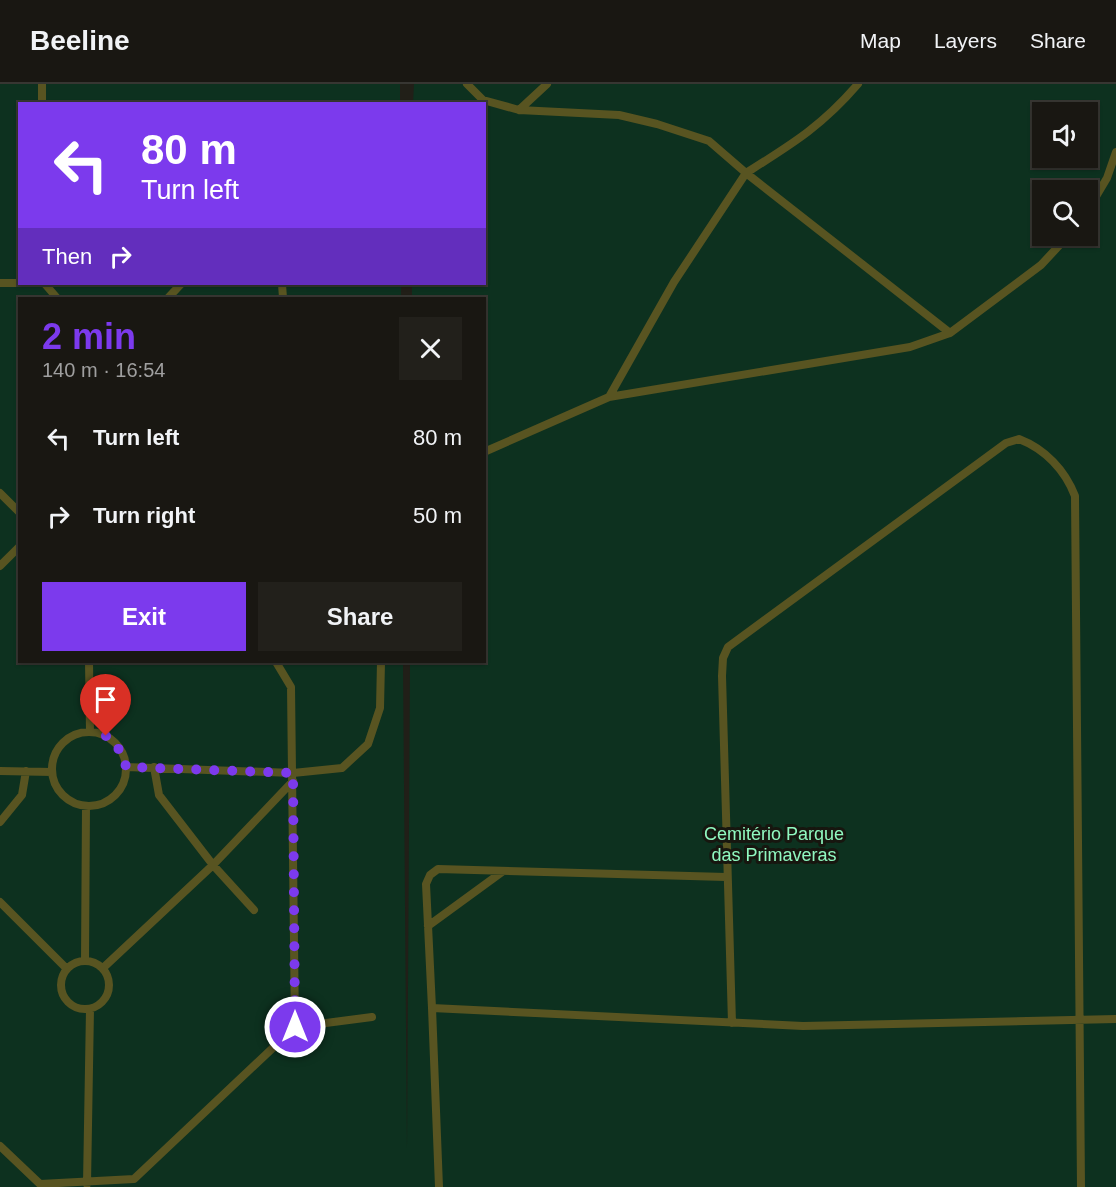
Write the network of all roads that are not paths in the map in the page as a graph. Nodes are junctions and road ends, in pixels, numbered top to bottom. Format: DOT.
graph roads {
  1 [pos="42,84"];
  2 [pos="467,84"];
  3 [pos="547,84"];
  4 [pos="858,84"];
  5 [pos="42,102"];
  6 [pos="519,110"];
  7 [pos="1116,152"];
  8 [pos="746,172"];
  9 [pos="1098,193"];
  10 [pos="1059,246"];
  11 [pos="0,283"];
  12 [pos="18,283"];
  13 [pos="46,285"];
  14 [pos="180,285"];
  15 [pos="56,297"];
  16 [pos="169,297"];
  17 [pos="950,333"];
  18 [pos="609,397"];
  19 [pos="486,451"];
  20 [pos="0,493"];
  21 [pos="18,511"];
  22 [pos="18,548"];
  23 [pos="0,566"];
  24 [pos="89,663"];
  25 [pos="277,663"];
  26 [pos="381,663"];
  27 [pos="90,732"];
  28 [pos="126,767"];
  29 [pos="154,767"];
  30 [pos="0,771"];
  31 [pos="26,771"];
  32 [pos="52,772"];
  33 [pos="293,777"];
  34 [pos="86,806"];
  35 [pos="0,822"];
  36 [pos="213,864"];
  37 [pos="502,872"];
  38 [pos="726,877"];
  39 [pos="0,902"];
  40 [pos="254,910"];
  41 [pos="428,926"];
  42 [pos="84,961"];
  43 [pos="103,968"];
  44 [pos="66,969"];
  45 [pos="432,1008"];
  46 [pos="90,1009"];
  47 [pos="372,1017"];
  48 [pos="1116,1019"];
  49 [pos="1078,1020"];
  50 [pos="732,1023"];
  51 [pos="295,1027"];
  52 [pos="0,1146"];
  53 [pos="87,1184"];
  54 [pos="439,1187"];
  55 [pos="1081,1187"];
  1 -- 5 [label="lane"];
  2 -- 6 [label="lane"];
  3 -- 6 [label="lane"];
  4 -- 8 [label="lane"];
  6 -- 8 [label="lane"];
  7 -- 9 [label="lane"];
  8 -- 17 [label="lane"];
  8 -- 18 [label="lane"];
  10 -- 17 [label="lane"];
  11 -- 12 [label="lane"];
  13 -- 15 [label="lane"];
  14 -- 16 [label="lane"];
  17 -- 18 [label="lane"];
  18 -- 19 [label="lane"];
  20 -- 21 [label="lane"];
  22 -- 23 [label="lane"];
  24 -- 27 [label="lane"];
  25 -- 33 [label="lane"];
  26 -- 33 [label="lane"];
  27 -- 28 [label="lane"];
  27 -- 32 [label="lane"];
  28 -- 29 [label="lane"];
  28 -- 34 [label="lane"];
  29 -- 33 [label="lane"];
  29 -- 36 [label="lane"];
  30 -- 31 [label="lane"];
  31 -- 32 [label="lane"];
  31 -- 35 [label="lane"];
  32 -- 34 [label="lane"];
  33 -- 36 [label="lane"];
  33 -- 51 [label="lane"];
  34 -- 42 [label="lane"];
  36 -- 40 [label="lane"];
  36 -- 43 [label="lane"];
  37 -- 38 [label="lane"];
  37 -- 41 [label="lane"];
  37 -- 41 [label="lane"];
  38 -- 49 [label="lane"];
  38 -- 50 [label="lane"];
  39 -- 44 [label="lane"];
  41 -- 45 [label="lane"];
  42 -- 43 [label="lane"];
  42 -- 44 [label="lane"];
  43 -- 46 [label="lane"];
  44 -- 46 [label="lane"];
  45 -- 50 [label="lane"];
  45 -- 54 [label="lane"];
  46 -- 53 [label="lane"];
  47 -- 51 [label="lane"];
  48 -- 49 [label="lane"];
  49 -- 50 [label="lane"];
  49 -- 55 [label="lane"];
  51 -- 53 [label="lane"];
  52 -- 53 [label="lane"];
}
